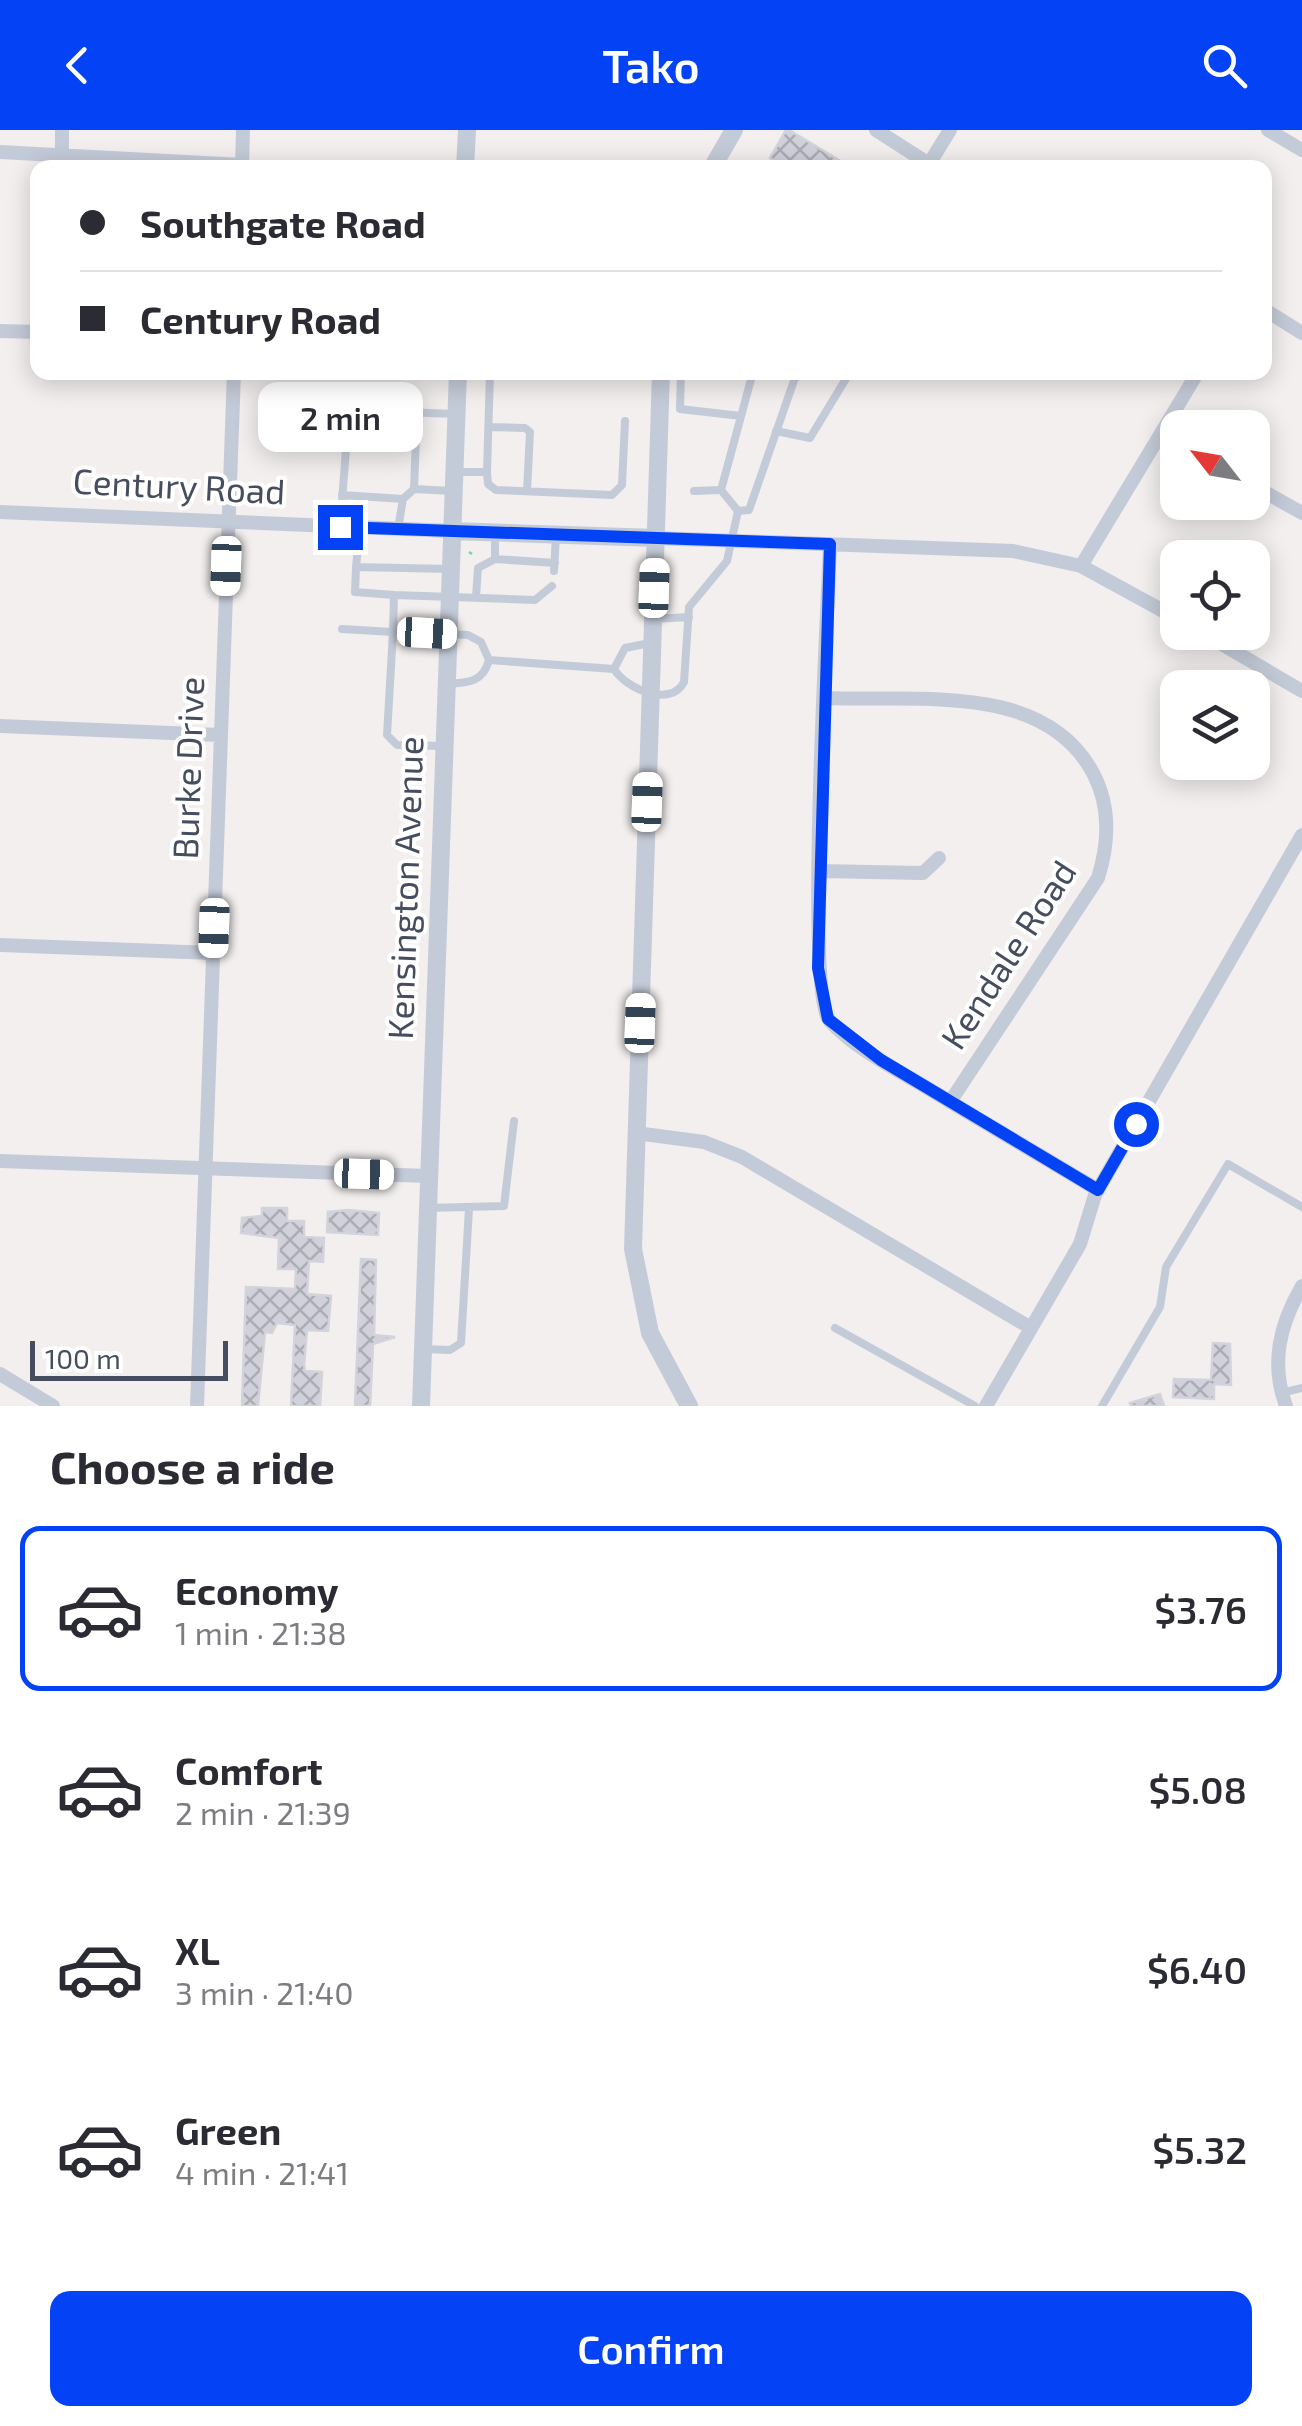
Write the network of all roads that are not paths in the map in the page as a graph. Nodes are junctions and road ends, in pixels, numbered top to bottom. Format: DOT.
graph roads {
  1 [pos="62,130"];
  2 [pos="244,130"];
  3 [pos="467,130"];
  4 [pos="734,130"];
  5 [pos="876,130"];
  6 [pos="950,130"];
  7 [pos="1268,130"];
  8 [pos="1302,150"];
  9 [pos="0,152"];
  10 [pos="62,157"];
  11 [pos="122,160"];
  12 [pos="242,160"];
  13 [pos="465,160"];
  14 [pos="717,160"];
  15 [pos="919,160"];
  16 [pos="932,160"];
  17 [pos="1272,314"];
  18 [pos="0,331"];
  19 [pos="30,332"];
  20 [pos="1302,332"];
  21 [pos="234,380"];
  22 [pos="458,380"];
  23 [pos="490,380"];
  24 [pos="661,380"];
  25 [pos="680,380"];
  26 [pos="751,380"];
  27 [pos="794,380"];
  28 [pos="845,380"];
  29 [pos="1193,380"];
  30 [pos="1176,410"];
  31 [pos="417,413"];
  32 [pos="456,414"];
  33 [pos="741,416"];
  34 [pos="625,421"];
  35 [pos="489,426"];
  36 [pos="776,431"];
  37 [pos="1160,436"];
  38 [pos="488,472"];
  39 [pos="454,481"];
  40 [pos="414,489"];
  41 [pos="721,490"];
  42 [pos="527,491"];
  43 [pos="694,491"];
  44 [pos="342,495"];
  45 [pos="1270,495"];
  46 [pos="403,499"];
  47 [pos="738,511"];
  48 [pos="0,512"];
  49 [pos="1302,513"];
  50 [pos="228,520"];
  51 [pos="340,527"];
  52 [pos="360,528"];
  53 [pos="398,529"];
  54 [pos="452,530"];
  55 [pos="495,532"];
  56 [pos="556,535"];
  57 [pos="656,538"];
  58 [pos="733,540"];
  59 [pos="830,544"];
  60 [pos="495,560"];
  61 [pos="1081,566"];
  62 [pos="356,567"];
  63 [pos="450,569"];
  64 [pos="552,586"];
  65 [pos="394,595"];
  66 [pos="450,597"];
  67 [pos="476,597"];
  68 [pos="1160,610"];
  69 [pos="688,618"];
  70 [pos="653,619"];
  71 [pos="342,630"];
  72 [pos="393,632"];
  73 [pos="448,634"];
  74 [pos="652,644"];
  75 [pos="1231,650"];
  76 [pos="489,660"];
  77 [pos="614,669"];
  78 [pos="446,684"];
  79 [pos="650,692"];
  80 [pos="1302,692"];
  81 [pos="826,698"];
  82 [pos="0,726"];
  83 [pos="220,735"];
  84 [pos="444,746"];
  85 [pos="1302,835"];
  86 [pos="939,858"];
  87 [pos="819,871"];
  88 [pos="0,945"];
  89 [pos="214,953"];
  90 [pos="950,1102"];
  91 [pos="514,1121"];
  92 [pos="636,1133"];
  93 [pos="0,1161"];
  94 [pos="206,1170"];
  95 [pos="428,1176"];
  96 [pos="1098,1190"];
  97 [pos="1302,1207"];
  98 [pos="427,1208"];
  99 [pos="469,1208"];
  100 [pos="1302,1286"];
  101 [pos="835,1328"];
  102 [pos="1031,1328"];
  103 [pos="422,1349"];
  104 [pos="0,1374"];
  105 [pos="1302,1388"];
  106 [pos="1284,1400"];
  107 [pos="53,1406"];
  108 [pos="197,1406"];
  109 [pos="420,1406"];
  110 [pos="690,1406"];
  111 [pos="975,1406"];
  112 [pos="986,1406"];
  113 [pos="1102,1406"];
  1 -- 10 [label="street"];
  2 -- 12 [label="street"];
  3 -- 13 [label="street"];
  4 -- 14 [label="street"];
  5 -- 15 [label="street"];
  6 -- 16 [label="street"];
  7 -- 8 [label="street"];
  9 -- 10 [label="street"];
  10 -- 11 [label="street"];
  17 -- 20 [label="street"];
  18 -- 19 [label="street"];
  21 -- 50 [label="street, Burke Drive"];
  22 -- 32 [label="street, Kensington Avenue"];
  23 -- 35 [label="lane"];
  24 -- 57 [label="street"];
  25 -- 33 [label="lane"];
  26 -- 33 [label="lane"];
  27 -- 36 [label="lane"];
  28 -- 36 [label="lane"];
  29 -- 30 [label="street"];
  31 -- 32 [label="lane"];
  31 -- 40 [label="lane"];
  31 -- 44 [label="lane"];
  32 -- 39 [label="street, Kensington Avenue"];
  33 -- 41 [label="lane"];
  34 -- 42 [label="lane"];
  35 -- 38 [label="lane"];
  35 -- 42 [label="lane"];
  36 -- 47 [label="lane"];
  37 -- 61 [label="street"];
  38 -- 39 [label="lane"];
  38 -- 42 [label="lane"];
  39 -- 40 [label="lane"];
  39 -- 54 [label="street, Kensington Avenue"];
  40 -- 46 [label="lane"];
  41 -- 43 [label="lane"];
  41 -- 47 [label="lane"];
  44 -- 46 [label="lane"];
  44 -- 51 [label="lane"];
  45 -- 49 [label="street"];
  46 -- 53 [label="lane"];
  47 -- 58 [label="lane"];
  48 -- 50 [label="street, Century Road"];
  50 -- 51 [label="street, Century Road"];
  50 -- 83 [label="street, Burke Drive"];
  51 -- 52 [label="street, Century Road"];
  52 -- 53 [label="street, Century Road"];
  52 -- 62 [label="lane"];
  53 -- 54 [label="street, Century Road"];
  54 -- 55 [label="street, Century Road"];
  54 -- 63 [label="street, Kensington Avenue"];
  55 -- 56 [label="street, Century Road"];
  55 -- 60 [label="lane"];
  56 -- 57 [label="street, Century Road"];
  56 -- 60 [label="lane"];
  57 -- 58 [label="street"];
  57 -- 70 [label="street"];
  58 -- 59 [label="street"];
  58 -- 69 [label="lane"];
  59 -- 61 [label="street"];
  59 -- 81 [label="street"];
  60 -- 67 [label="lane"];
  61 -- 68 [label="street"];
  62 -- 63 [label="lane"];
  62 -- 65 [label="lane"];
  63 -- 66 [label="street, Kensington Avenue"];
  64 -- 67 [label="lane"];
  65 -- 66 [label="lane"];
  65 -- 72 [label="lane"];
  66 -- 67 [label="lane"];
  66 -- 73 [label="street, Kensington Avenue"];
  69 -- 70 [label="lane"];
  69 -- 79 [label="lane"];
  70 -- 74 [label="street"];
  71 -- 72 [label="lane"];
  72 -- 73 [label="lane"];
  72 -- 84 [label="lane"];
  73 -- 76 [label="lane"];
  73 -- 78 [label="street, Kensington Avenue"];
  74 -- 77 [label="lane"];
  74 -- 79 [label="street"];
  75 -- 80 [label="street"];
  76 -- 77 [label="lane"];
  76 -- 78 [label="lane"];
  77 -- 79 [label="lane"];
  78 -- 84 [label="street, Kensington Avenue"];
  79 -- 92 [label="street"];
  81 -- 87 [label="street"];
  81 -- 90 [label="street, Kendale Road"];
  82 -- 83 [label="street"];
  83 -- 89 [label="street, Burke Drive"];
  84 -- 95 [label="street, Kensington Avenue"];
  85 -- 96 [label="street"];
  86 -- 87 [label="street"];
  87 -- 90 [label="street"];
  88 -- 89 [label="street"];
  89 -- 94 [label="street, Burke Drive"];
  90 -- 96 [label="street"];
  91 -- 99 [label="lane"];
  92 -- 102 [label="street"];
  92 -- 110 [label="street"];
  93 -- 94 [label="street"];
  94 -- 95 [label="street"];
  94 -- 108 [label="street, Burke Drive"];
  95 -- 98 [label="street, Kensington Avenue"];
  96 -- 102 [label="street"];
  97 -- 113 [label="lane"];
  98 -- 99 [label="lane"];
  98 -- 103 [label="street, Kensington Avenue"];
  99 -- 103 [label="lane"];
  100 -- 106 [label="street"];
  101 -- 111 [label="lane"];
  102 -- 112 [label="street"];
  103 -- 109 [label="street, Kensington Avenue"];
  104 -- 107 [label="street"];
  105 -- 106 [label="lane"];
}
